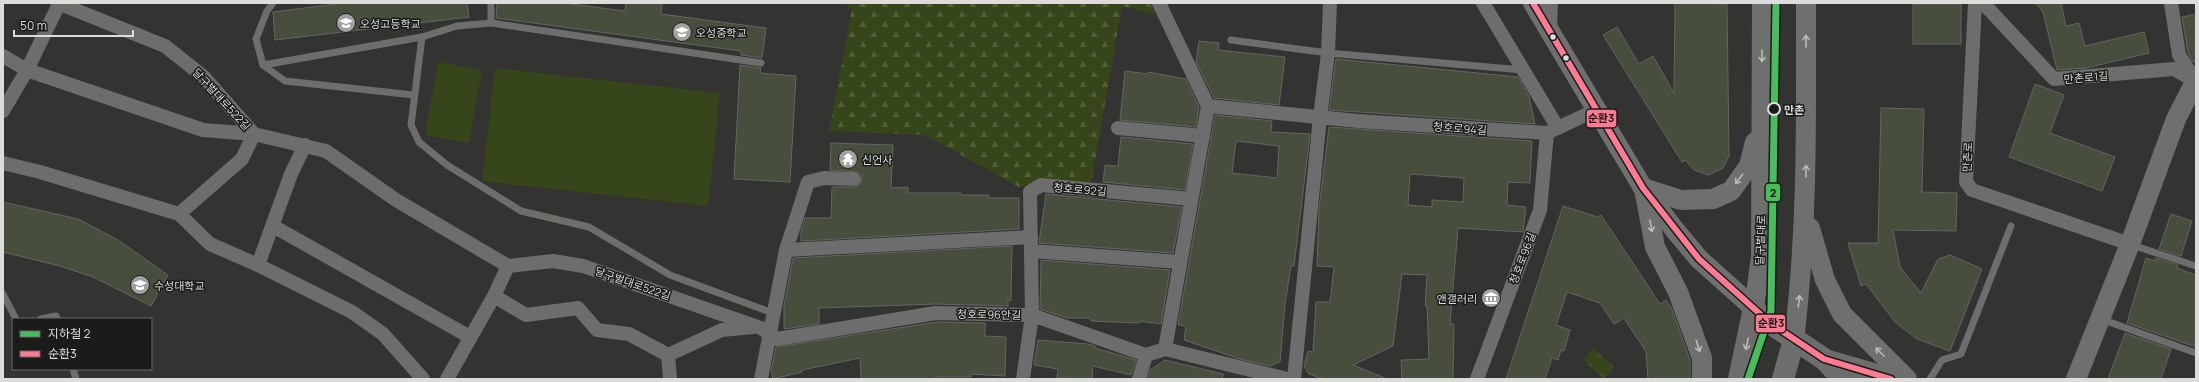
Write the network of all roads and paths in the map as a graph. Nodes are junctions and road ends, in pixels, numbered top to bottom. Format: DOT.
graph roads {
  1 [pos="59,3"];
  2 [pos="273,3"];
  3 [pos="491,3"];
  4 [pos="1159,3"];
  5 [pos="1330,3"];
  6 [pos="1483,3"];
  7 [pos="1532,3"];
  8 [pos="1551,3"];
  9 [pos="1762,3"];
  10 [pos="1806,3"];
  11 [pos="1975,3"];
  12 [pos="1983,3"];
  13 [pos="2171,3"];
  14 [pos="491,23"];
  15 [pos="1550,32"];
  16 [pos="422,37"];
  17 [pos="1231,40"];
  18 [pos="1328,53"];
  19 [pos="3,56"];
  20 [pos="761,63"];
  21 [pos="263,65"];
  22 [pos="27,70"];
  23 [pos="1523,70"];
  24 [pos="2196,80"];
  25 [pos="414,95"];
  26 [pos="1208,106"];
  27 [pos="1596,110"];
  28 [pos="3,111"];
  29 [pos="1320,117"];
  30 [pos="1762,117"];
  31 [pos="1118,128"];
  32 [pos="1553,131"];
  33 [pos="254,134"];
  34 [pos="1203,136"];
  35 [pos="305,145"];
  36 [pos="3,163"];
  37 [pos="854,179"];
  38 [pos="1643,188"];
  39 [pos="1191,199"];
  40 [pos="1806,208"];
  41 [pos="179,214"];
  42 [pos="273,226"];
  43 [pos="2011,226"];
  44 [pos="1031,237"];
  45 [pos="2130,244"];
  46 [pos="786,250"];
  47 [pos="1032,251"];
  48 [pos="1180,262"];
  49 [pos="258,265"];
  50 [pos="508,266"];
  51 [pos="2196,266"];
  52 [pos="3,294"];
  53 [pos="494,296"];
  54 [pos="772,313"];
  55 [pos="1032,315"];
  56 [pos="1762,316"];
  57 [pos="15,318"];
  58 [pos="46,318"];
  59 [pos="57,318"];
  60 [pos="2101,319"];
  61 [pos="755,326"];
  62 [pos="769,333"];
  63 [pos="470,337"];
  64 [pos="1794,340"];
  65 [pos="1165,349"];
  66 [pos="2196,353"];
  67 [pos="668,355"];
  68 [pos="1146,355"];
  69 [pos="1824,359"];
  70 [pos="423,379"];
  71 [pos="447,379"];
  72 [pos="670,379"];
  73 [pos="760,379"];
  74 [pos="1023,379"];
  75 [pos="1139,379"];
  76 [pos="1287,379"];
  77 [pos="1294,379"];
  78 [pos="1477,379"];
  79 [pos="1702,379"];
  80 [pos="1739,379"];
  81 [pos="1783,379"];
  82 [pos="1843,379"];
  83 [pos="1891,379"];
  84 [pos="1907,379"];
  85 [pos="1930,379"];
  86 [pos="2076,379"];
  1 -- 22 [label="street, 달구벌대로522길"];
  1 -- 33 [label="street, 달구벌대로522길"];
  2 -- 21 [label="lane"];
  3 -- 14 [label="lane"];
  4 -- 26 [label="street"];
  5 -- 18 [label="street"];
  6 -- 23 [label="street"];
  7 -- 15 [label="main road"];
  8 -- 15 [label="street"];
  9 -- 30 [label="main road, 달구벌대로, one-way"];
  40 -- 10 [label="main road, one-way"];
  11 -- 45 [label="street, 만촌로"];
  12 -- 24 [label="street, 만촌로1길"];
  13 -- 24 [label="street"];
  14 -- 16 [label="lane"];
  14 -- 20 [label="lane"];
  15 -- 27 [label="main road"];
  16 -- 21 [label="lane"];
  16 -- 25 [label="lane"];
  17 -- 18 [label="lane"];
  18 -- 23 [label="lane"];
  18 -- 29 [label="street"];
  19 -- 22 [label="street, 달구벌대로522길"];
  21 -- 25 [label="lane"];
  22 -- 28 [label="street, 달구벌대로522길"];
  22 -- 33 [label="street, 달구벌대로522길"];
  23 -- 32 [label="street"];
  24 -- 45 [label="main road"];
  25 -- 54 [label="lane"];
  26 -- 29 [label="street"];
  26 -- 34 [label="street"];
  27 -- 32 [label="street, 청호로94길"];
  27 -- 38 [label="main road"];
  29 -- 32 [label="street, 청호로94길"];
  29 -- 77 [label="street"];
  30 -- 38 [label="main road, one-way"];
  30 -- 56 [label="main road, 달구벌대로"];
  31 -- 34 [label="street"];
  32 -- 78 [label="street, 청호로96길"];
  33 -- 35 [label="street, 달구벌대로522길"];
  33 -- 41 [label="street, 달구벌대로522길"];
  34 -- 39 [label="street"];
  35 -- 42 [label="street"];
  35 -- 50 [label="street, 달구벌대로522길"];
  36 -- 41 [label="street"];
  37 -- 46 [label="street"];
  38 -- 56 [label="main road"];
  38 -- 79 [label="main road, one-way"];
  39 -- 44 [label="street, 청호로92길"];
  39 -- 48 [label="street"];
  64 -- 40 [label="main road, one-way"];
  84 -- 40 [label="main road, one-way"];
  41 -- 49 [label="street"];
  42 -- 49 [label="street"];
  42 -- 63 [label="street"];
  43 -- 85 [label="lane"];
  44 -- 46 [label="street"];
  44 -- 47 [label="street, 청호로92길"];
  45 -- 51 [label="lane, 만촌로"];
  45 -- 60 [label="main road"];
  46 -- 54 [label="street"];
  47 -- 48 [label="street"];
  47 -- 55 [label="street, 청호로92길"];
  48 -- 65 [label="street"];
  49 -- 70 [label="street"];
  50 -- 53 [label="street"];
  50 -- 61 [label="street, 달구벌대로522길"];
  52 -- 57 [label="lane"];
  53 -- 63 [label="street"];
  53 -- 67 [label="street"];
  54 -- 62 [label="street"];
  55 -- 62 [label="street, 청호로96안길"];
  55 -- 68 [label="street, 청호로96안길"];
  55 -- 74 [label="street"];
  56 -- 64 [label="main road"];
  56 -- 80 [label="main road, 달구벌대로, one-way"];
  58 -- 59 [label="lane"];
  60 -- 66 [label="lane"];
  60 -- 86 [label="main road"];
  61 -- 62 [label="street, 달구벌대로522길"];
  61 -- 67 [label="street"];
  62 -- 73 [label="street"];
  63 -- 71 [label="street"];
  64 -- 69 [label="main road"];
  64 -- 81 [label="main road"];
  65 -- 68 [label="street"];
  65 -- 76 [label="street"];
  67 -- 72 [label="street"];
  68 -- 75 [label="street"];
  69 -- 82 [label="main road"];
  69 -- 83 [label="main road"];
}
